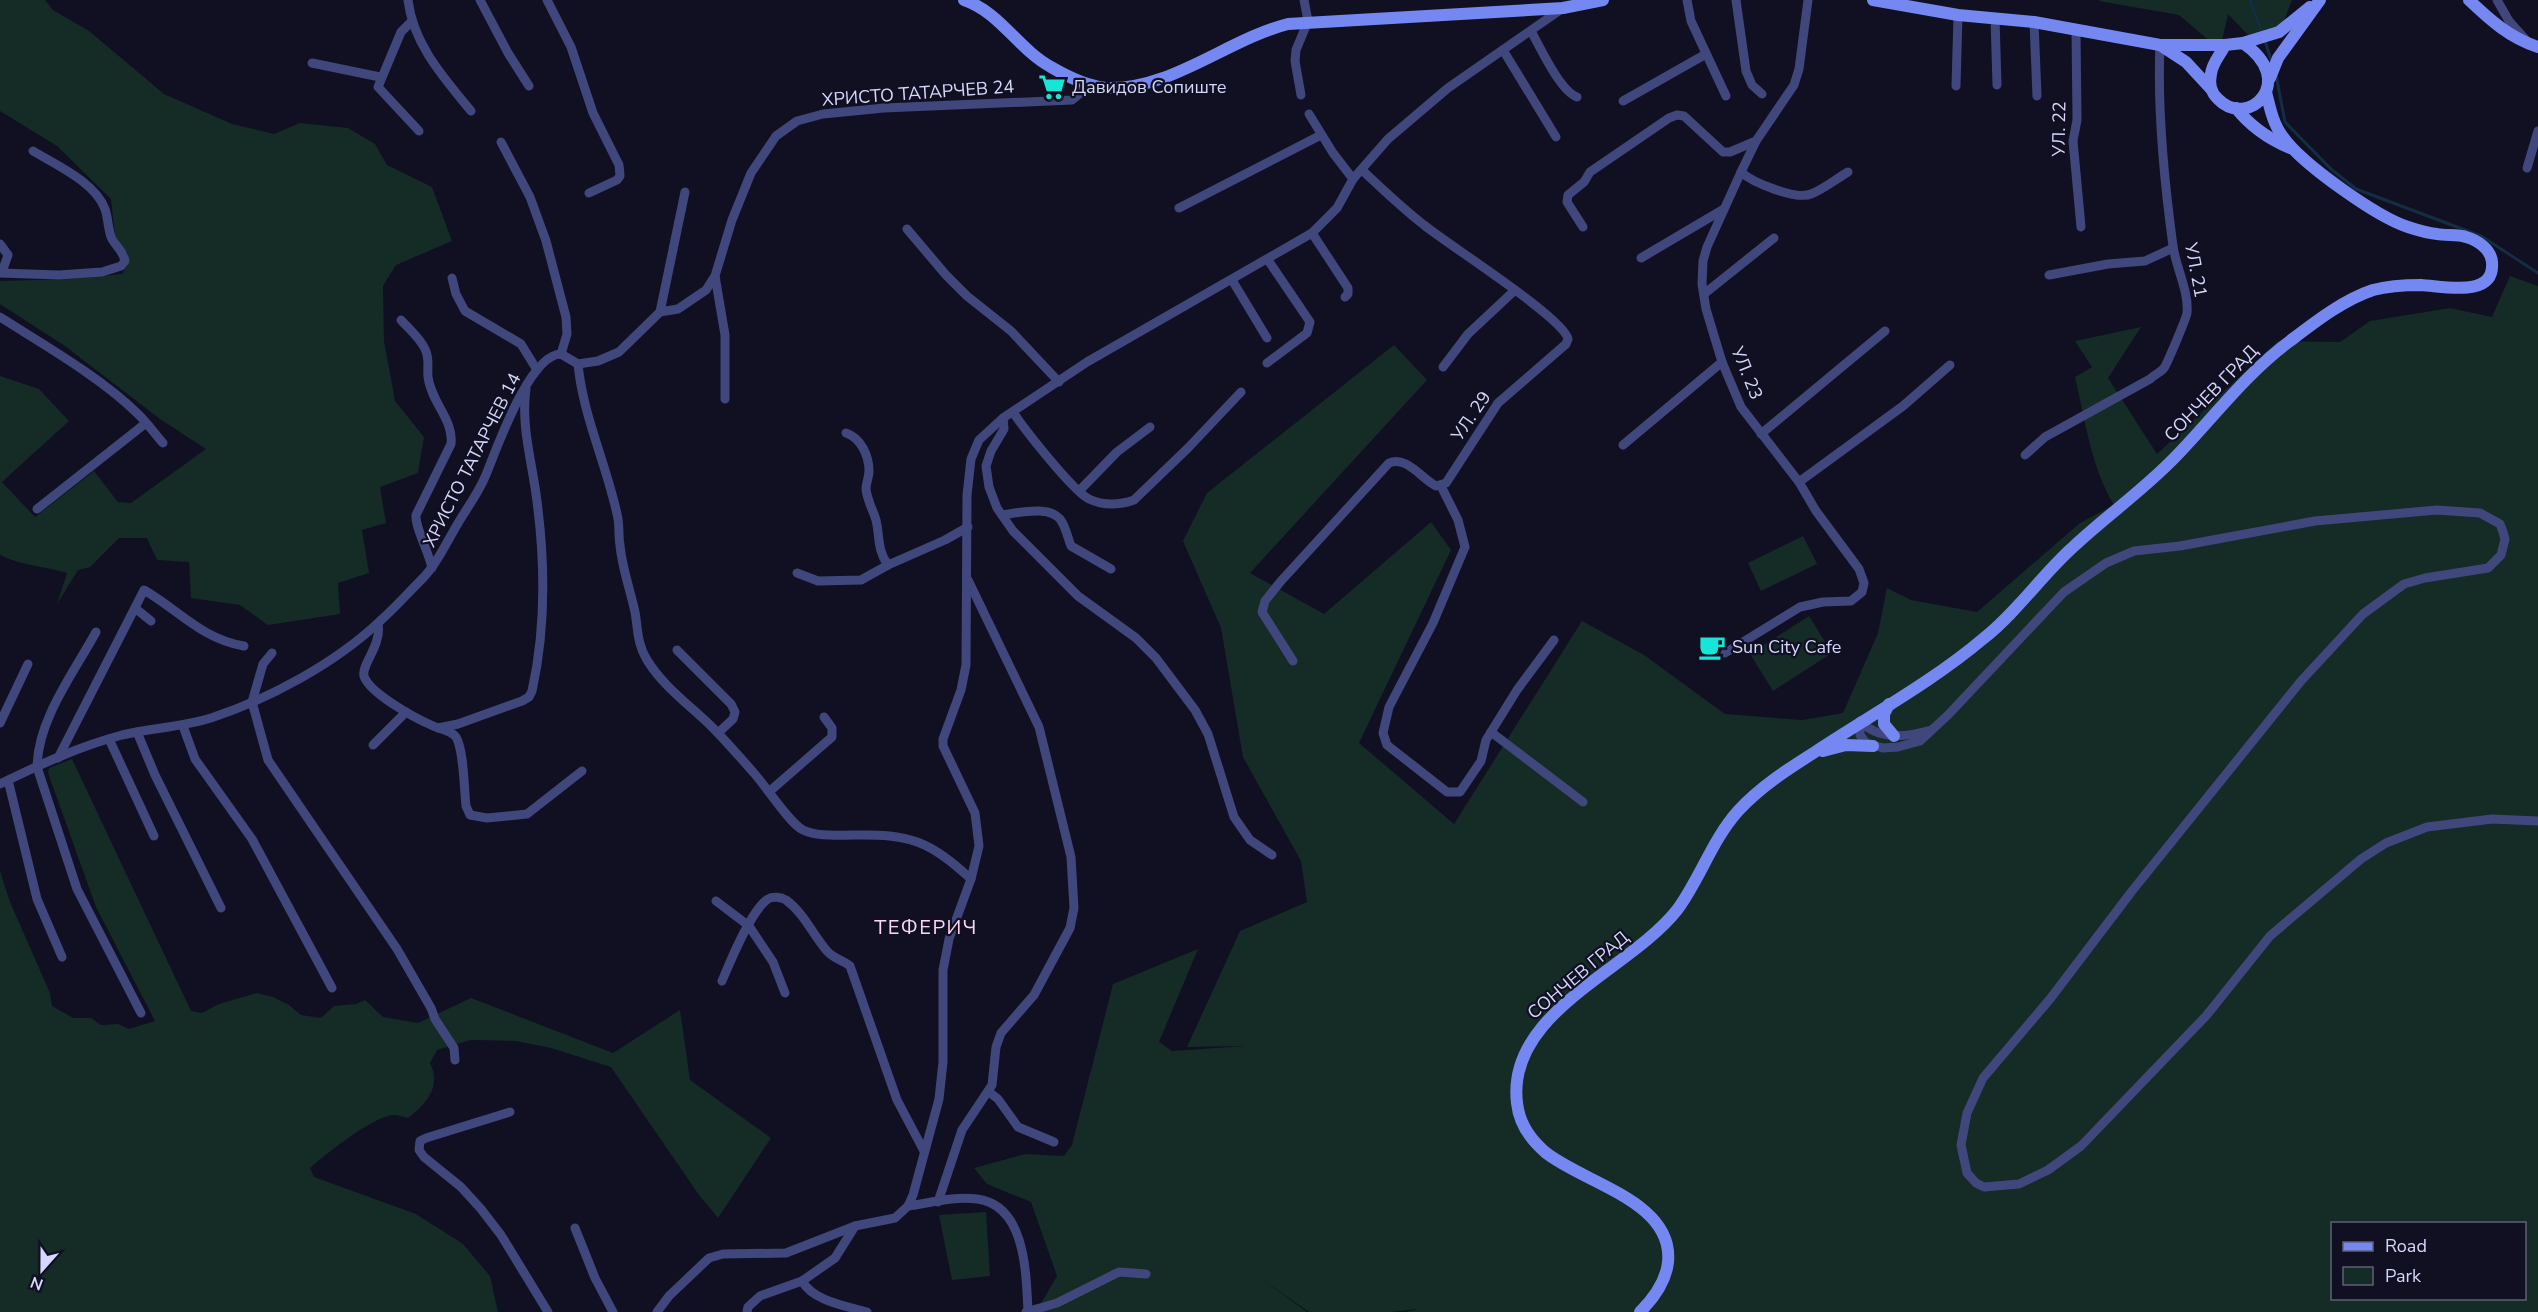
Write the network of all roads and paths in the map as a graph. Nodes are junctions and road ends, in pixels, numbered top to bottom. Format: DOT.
graph roads {
  1 [pos="408,0"];
  2 [pos="480,0"];
  3 [pos="547,0"];
  4 [pos="964,0"];
  5 [pos="1304,0"];
  6 [pos="1602,0"];
  7 [pos="1686,0"];
  8 [pos="1736,0"];
  9 [pos="1808,0"];
  10 [pos="1873,0"];
  11 [pos="2319,0"];
  12 [pos="2469,0"];
  13 [pos="2497,0"];
  14 [pos="1563,8"];
  15 [pos="1958,15"];
  16 [pos="1995,18"];
  17 [pos="1308,21"];
  18 [pos="411,22"];
  19 [pos="2034,22"];
  20 [pos="1531,31"];
  21 [pos="2076,31"];
  22 [pos="2243,43"];
  23 [pos="2160,45"];
  24 [pos="2225,45"];
  25 [pos="2534,46"];
  26 [pos="1503,50"];
  27 [pos="1706,54"];
  28 [pos="312,63"];
  29 [pos="380,77"];
  30 [pos="1090,85"];
  31 [pos="1997,85"];
  32 [pos="529,86"];
  33 [pos="1956,87"];
  34 [pos="2268,87"];
  35 [pos="2212,91"];
  36 [pos="1762,94"];
  37 [pos="1301,95"];
  38 [pos="1726,96"];
  39 [pos="2037,96"];
  40 [pos="1576,97"];
  41 [pos="1623,101"];
  42 [pos="2236,108"];
  43 [pos="471,111"];
  44 [pos="1309,114"];
  45 [pos="418,131"];
  46 [pos="2538,131"];
  47 [pos="1321,135"];
  48 [pos="1556,137"];
  49 [pos="1756,141"];
  50 [pos="501,142"];
  51 [pos="33,151"];
  52 [pos="2296,151"];
  53 [pos="2527,168"];
  54 [pos="1362,170"];
  55 [pos="1741,172"];
  56 [pos="1848,172"];
  57 [pos="1353,179"];
  58 [pos="685,192"];
  59 [pos="589,193"];
  60 [pos="1179,208"];
  61 [pos="1726,208"];
  62 [pos="1583,227"];
  63 [pos="2081,227"];
  64 [pos="907,229"];
  65 [pos="1312,233"];
  66 [pos="1774,238"];
  67 [pos="0,244"];
  68 [pos="2173,248"];
  69 [pos="1641,258"];
  70 [pos="1268,260"];
  71 [pos="1,272"];
  72 [pos="2049,275"];
  73 [pos="715,276"];
  74 [pos="452,278"];
  75 [pos="1232,280"];
  76 [pos="1515,290"];
  77 [pos="1704,294"];
  78 [pos="1345,297"];
  79 [pos="660,312"];
  80 [pos="0,317"];
  81 [pos="401,320"];
  82 [pos="1885,330"];
  83 [pos="1267,338"];
  84 [pos="561,354"];
  85 [pos="1722,362"];
  86 [pos="1267,363"];
  87 [pos="578,364"];
  88 [pos="1950,365"];
  89 [pos="1443,367"];
  90 [pos="537,370"];
  91 [pos="1059,382"];
  92 [pos="526,387"];
  93 [pos="1240,392"];
  94 [pos="725,399"];
  95 [pos="1013,412"];
  96 [pos="1003,418"];
  97 [pos="146,423"];
  98 [pos="1150,427"];
  99 [pos="846,433"];
  100 [pos="1761,434"];
  101 [pos="163,443"];
  102 [pos="1623,445"];
  103 [pos="2025,455"];
  104 [pos="1799,482"];
  105 [pos="1440,486"];
  106 [pos="1080,490"];
  107 [pos="37,509"];
  108 [pos="1002,515"];
  109 [pos="968,527"];
  110 [pos="888,565"];
  111 [pos="432,568"];
  112 [pos="1111,569"];
  113 [pos="797,573"];
  114 [pos="967,577"];
  115 [pos="135,608"];
  116 [pos="151,621"];
  117 [pos="378,624"];
  118 [pos="96,632"];
  119 [pos="1554,640"];
  120 [pos="244,646"];
  121 [pos="676,650"];
  122 [pos="272,653"];
  123 [pos="1725,653"];
  124 [pos="1293,661"];
  125 [pos="28,664"];
  126 [pos="252,702"];
  127 [pos="1889,704"];
  128 [pos="406,712"];
  129 [pos="824,717"];
  130 [pos="1860,721"];
  131 [pos="0,723"];
  132 [pos="183,726"];
  133 [pos="438,728"];
  134 [pos="1931,730"];
  135 [pos="137,732"];
  136 [pos="1491,732"];
  137 [pos="718,734"];
  138 [pos="1894,736"];
  139 [pos="109,739"];
  140 [pos="373,745"];
  141 [pos="1873,746"];
  142 [pos="1810,754"];
  143 [pos="58,758"];
  144 [pos="37,767"];
  145 [pos="582,771"];
  146 [pos="4,782"];
  147 [pos="770,791"];
  148 [pos="1583,802"];
  149 [pos="2538,821"];
  150 [pos="154,836"];
  151 [pos="1272,855"];
  152 [pos="971,879"];
  153 [pos="716,901"];
  154 [pos="221,908"];
  155 [pos="749,926"];
  156 [pos="62,957"];
  157 [pos="722,981"];
  158 [pos="332,987"];
  159 [pos="785,993"];
  160 [pos="141,1013"];
  161 [pos="454,1060"];
  162 [pos="989,1092"];
  163 [pos="510,1112"];
  164 [pos="1054,1142"];
  165 [pos="924,1151"];
  166 [pos="938,1202"];
  167 [pos="908,1206"];
  168 [pos="855,1226"];
  169 [pos="575,1228"];
  170 [pos="1146,1274"];
  171 [pos="802,1281"];
  172 [pos="548,1312"];
  173 [pos="613,1312"];
  174 [pos="657,1312"];
  175 [pos="747,1312"];
  176 [pos="867,1312"];
  177 [pos="1027,1312"];
  178 [pos="1640,1312"];
  1 -- 18 [label="street"];
  2 -- 32 [label="street"];
  3 -- 59 [label="street"];
  4 -- 30 [label="main road"];
  5 -- 17 [label="street"];
  6 -- 14 [label="main road"];
  7 -- 27 [label="street"];
  8 -- 36 [label="street"];
  9 -- 49 [label="street, УЛ. 23"];
  10 -- 15 [label="main road"];
  11 -- 22 [label="main road"];
  11 -- 34 [label="main road"];
  12 -- 25 [label="main road"];
  13 -- 25 [label="street"];
  14 -- 17 [label="main road"];
  14 -- 20 [label="street"];
  15 -- 16 [label="main road"];
  15 -- 33 [label="street"];
  16 -- 19 [label="main road"];
  16 -- 31 [label="street"];
  17 -- 30 [label="main road"];
  17 -- 37 [label="street"];
  18 -- 29 [label="street"];
  18 -- 43 [label="street"];
  19 -- 21 [label="main road"];
  19 -- 39 [label="street"];
  20 -- 26 [label="street"];
  20 -- 40 [label="street"];
  21 -- 23 [label="main road"];
  21 -- 63 [label="street, УЛ. 22"];
  22 -- 24 [label="main road"];
  22 -- 34 [label="main road"];
  23 -- 24 [label="main road"];
  23 -- 35 [label="main road"];
  23 -- 68 [label="street, УЛ. 21"];
  24 -- 35 [label="main road"];
  26 -- 48 [label="street"];
  26 -- 54 [label="street"];
  27 -- 38 [label="street"];
  27 -- 41 [label="street"];
  28 -- 29 [label="street"];
  29 -- 45 [label="street"];
  30 -- 73 [label="street, ХРИСТО ТАТАРЧЕВ 24"];
  34 -- 42 [label="main road"];
  34 -- 52 [label="main road"];
  35 -- 42 [label="main road"];
  42 -- 52 [label="main road"];
  44 -- 47 [label="street"];
  46 -- 53 [label="street"];
  47 -- 57 [label="street"];
  47 -- 60 [label="street"];
  49 -- 55 [label="street, УЛ. 23"];
  49 -- 62 [label="street"];
  50 -- 84 [label="street"];
  51 -- 71 [label="street"];
  52 -- 127 [label="main road, СОНЧЕВ ГРАД"];
  54 -- 57 [label="street"];
  54 -- 76 [label="street, УЛ. 29"];
  55 -- 56 [label="street"];
  55 -- 61 [label="street, УЛ. 23"];
  57 -- 65 [label="street"];
  58 -- 79 [label="street"];
  61 -- 69 [label="street"];
  61 -- 77 [label="street, УЛ. 23"];
  64 -- 91 [label="street"];
  65 -- 70 [label="street"];
  65 -- 78 [label="street"];
  66 -- 77 [label="street"];
  67 -- 71 [label="street"];
  68 -- 72 [label="street"];
  68 -- 103 [label="street, УЛ. 21"];
  70 -- 75 [label="street"];
  70 -- 86 [label="street"];
  73 -- 79 [label="street, ХРИСТО ТАТАРЧЕВ 24"];
  73 -- 94 [label="street"];
  74 -- 90 [label="street"];
  75 -- 83 [label="street"];
  75 -- 91 [label="street"];
  76 -- 89 [label="street"];
  76 -- 105 [label="street, УЛ. 29"];
  77 -- 85 [label="street, УЛ. 23"];
  79 -- 87 [label="street, ХРИСТО ТАТАРЧЕВ 24"];
  80 -- 97 [label="street"];
  81 -- 111 [label="street"];
  82 -- 100 [label="street"];
  84 -- 87 [label="street"];
  84 -- 90 [label="street, ХРИСТО ТАТАРЧЕВ 14"];
  85 -- 100 [label="street, УЛ. 23"];
  85 -- 102 [label="street"];
  87 -- 137 [label="street"];
  88 -- 104 [label="street"];
  90 -- 92 [label="street, ХРИСТО ТАТАРЧЕВ 14"];
  91 -- 95 [label="street"];
  92 -- 111 [label="street, ХРИСТО ТАТАРЧЕВ 14"];
  92 -- 133 [label="street"];
  93 -- 106 [label="street"];
  95 -- 96 [label="street"];
  95 -- 106 [label="street"];
  96 -- 108 [label="street"];
  96 -- 109 [label="street"];
  97 -- 101 [label="street"];
  97 -- 107 [label="street"];
  98 -- 106 [label="street"];
  99 -- 110 [label="street"];
  100 -- 104 [label="street, УЛ. 23"];
  104 -- 123 [label="street, УЛ. 23"];
  105 -- 124 [label="street"];
  105 -- 136 [label="street"];
  108 -- 112 [label="street"];
  108 -- 151 [label="street"];
  109 -- 110 [label="street"];
  109 -- 114 [label="street"];
  110 -- 113 [label="street"];
  111 -- 117 [label="street, ХРИСТО ТАТАРЧЕВ 14"];
  114 -- 152 [label="street"];
  114 -- 162 [label="street"];
  115 -- 116 [label="street"];
  115 -- 120 [label="street"];
  115 -- 143 [label="street"];
  117 -- 126 [label="street, ХРИСТО ТАТАРЧЕВ 14"];
  117 -- 128 [label="street"];
  118 -- 144 [label="street"];
  119 -- 136 [label="street"];
  121 -- 137 [label="street"];
  122 -- 126 [label="street"];
  125 -- 131 [label="street"];
  126 -- 132 [label="street, ХРИСТО ТАТАРЧЕВ 14"];
  126 -- 161 [label="street"];
  127 -- 130 [label="main road, СОНЧЕВ ГРАД"];
  127 -- 138 [label="main road"];
  128 -- 133 [label="street"];
  128 -- 140 [label="street"];
  129 -- 147 [label="street"];
  130 -- 138 [label="street"];
  130 -- 141 [label="street"];
  130 -- 142 [label="main road, СОНЧЕВ ГРАД"];
  132 -- 135 [label="street, ХРИСТО ТАТАРЧЕВ 14"];
  132 -- 158 [label="street"];
  133 -- 145 [label="street"];
  134 -- 138 [label="street"];
  134 -- 141 [label="street"];
  134 -- 149 [label="street"];
  135 -- 139 [label="street, ХРИСТО ТАТАРЧЕВ 14"];
  135 -- 154 [label="street"];
  136 -- 148 [label="street"];
  137 -- 147 [label="street"];
  139 -- 143 [label="street, ХРИСТО ТАТАРЧЕВ 14"];
  139 -- 150 [label="street"];
  141 -- 142 [label="main road"];
  142 -- 178 [label="main road, СОНЧЕВ ГРАД"];
  143 -- 144 [label="street, ХРИСТО ТАТАРЧЕВ 14"];
  144 -- 146 [label="street, ХРИСТО ТАТАРЧЕВ 14"];
  144 -- 160 [label="street"];
  146 -- 156 [label="street"];
  147 -- 152 [label="street"];
  152 -- 165 [label="street"];
  153 -- 155 [label="street"];
  155 -- 157 [label="street"];
  155 -- 159 [label="street"];
  155 -- 165 [label="street"];
  162 -- 164 [label="street"];
  162 -- 166 [label="street"];
  163 -- 172 [label="street"];
  165 -- 167 [label="street"];
  166 -- 167 [label="street"];
  166 -- 177 [label="street"];
  167 -- 168 [label="street"];
  168 -- 171 [label="street"];
  168 -- 174 [label="street"];
  169 -- 173 [label="street"];
  170 -- 177 [label="street"];
  171 -- 175 [label="street"];
  171 -- 176 [label="street"];
}
